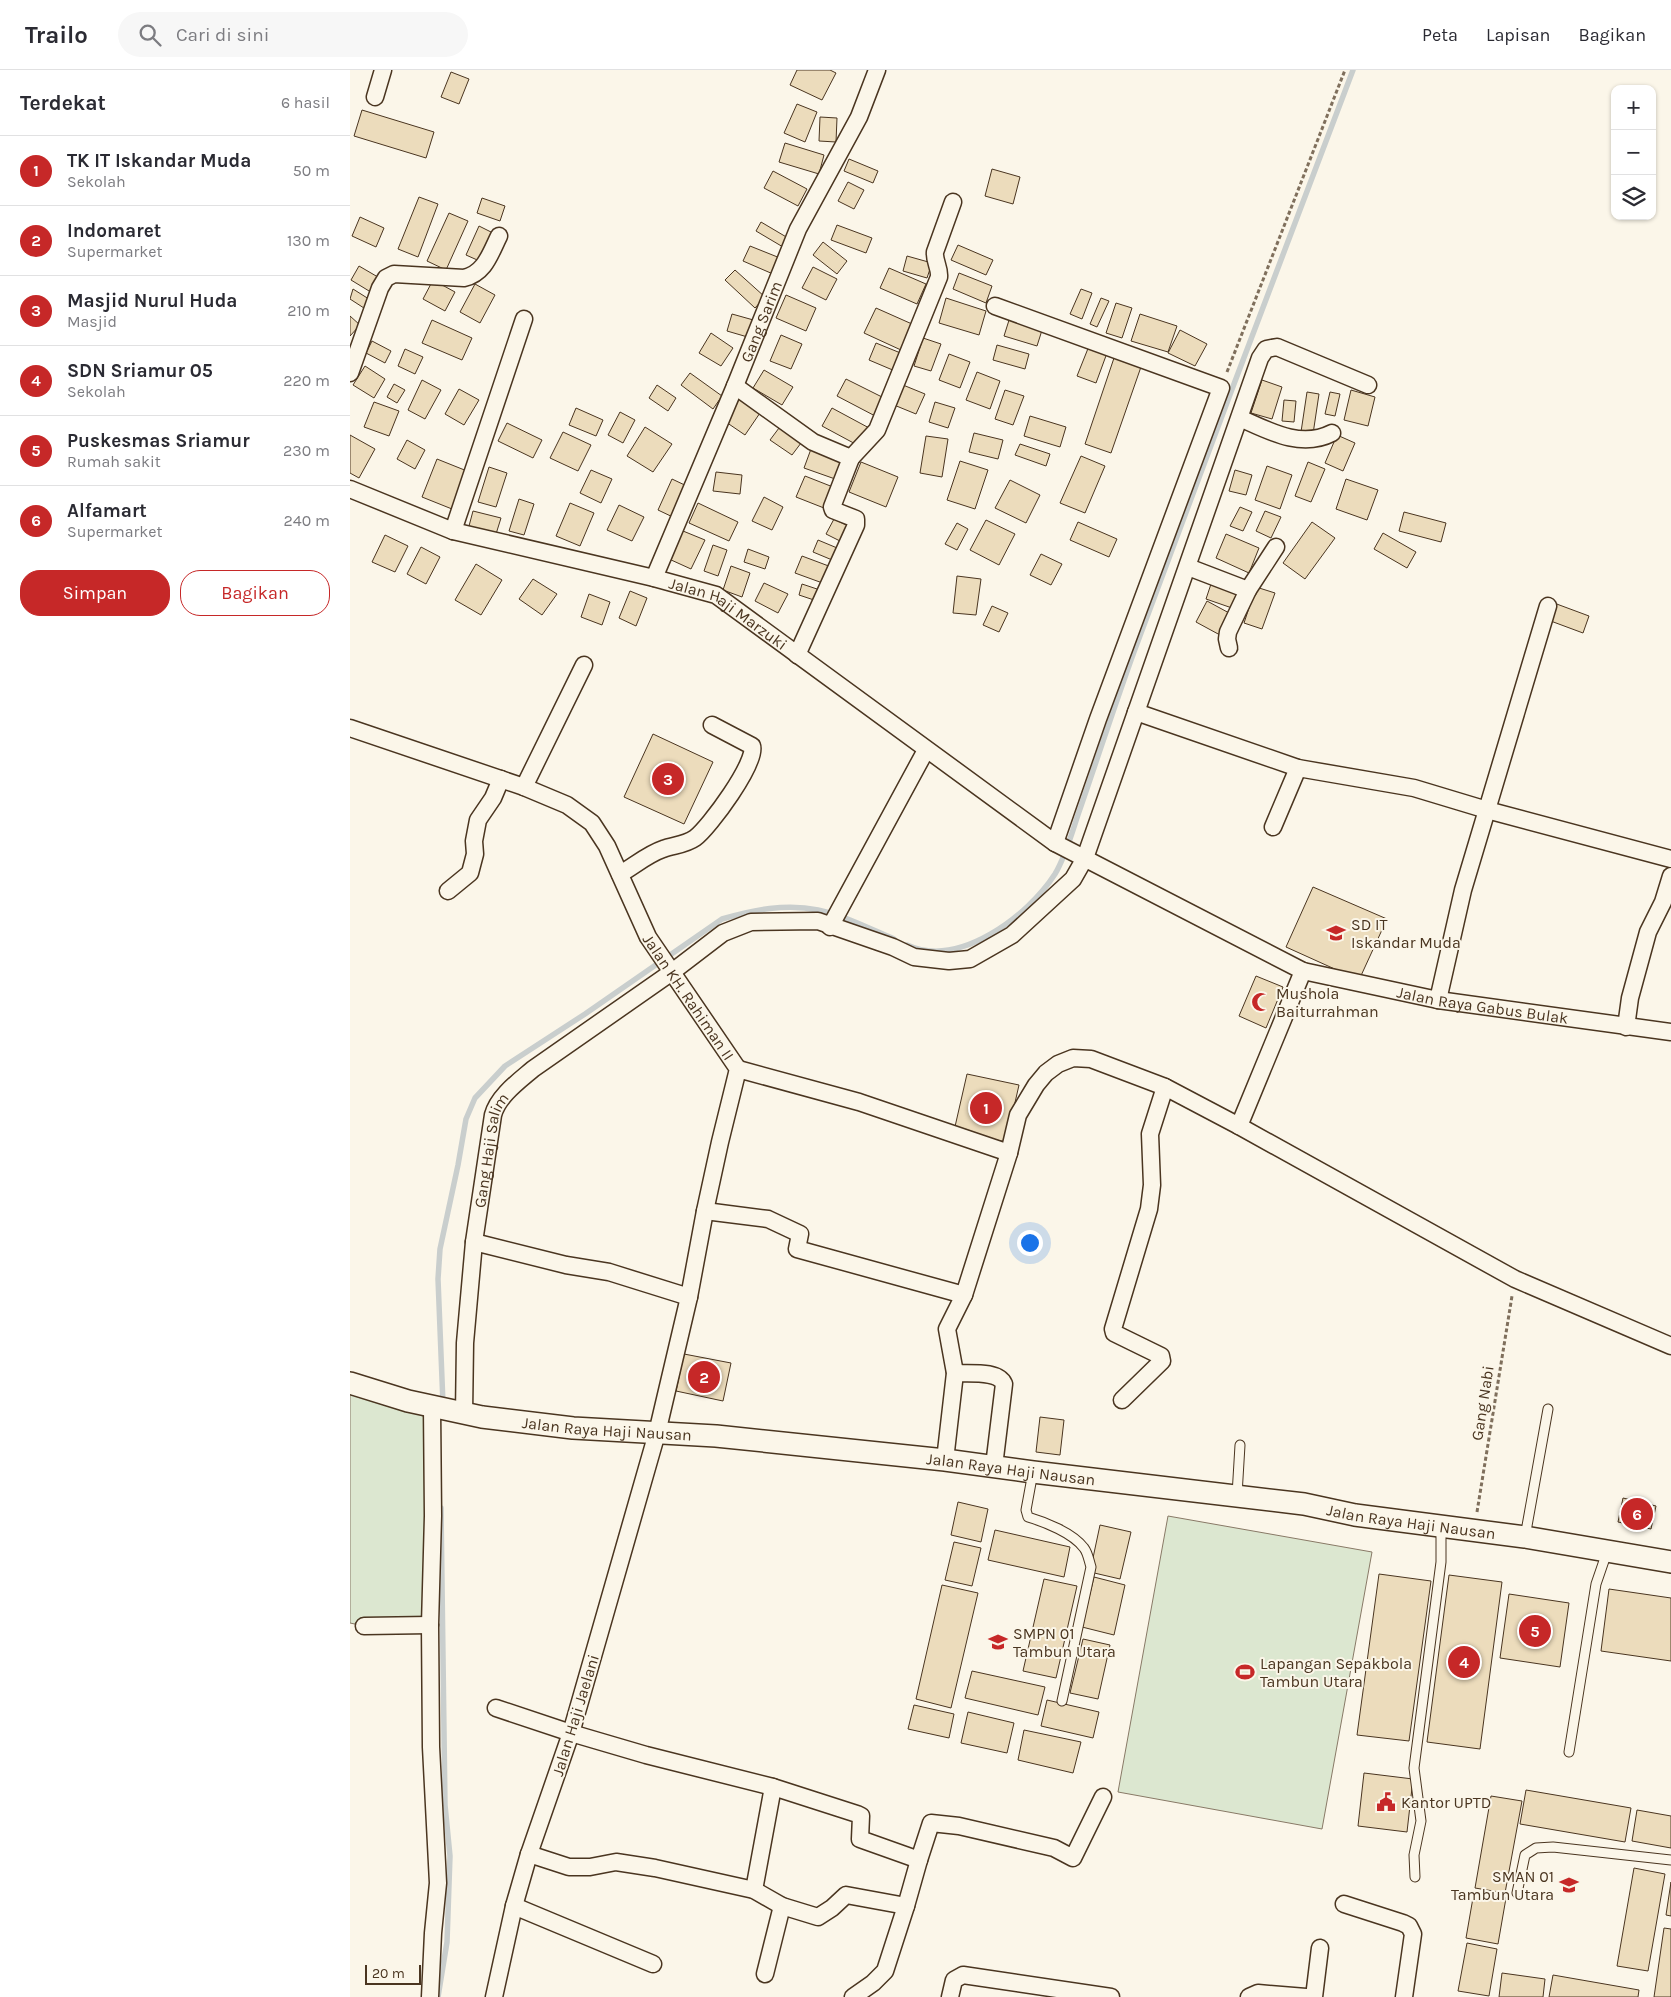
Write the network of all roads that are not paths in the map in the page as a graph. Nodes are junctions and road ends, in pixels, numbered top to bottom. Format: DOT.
graph roads {
  1 [pos="383,70"];
  2 [pos="877,70"];
  3 [pos="375,96"];
  4 [pos="954,202"];
  5 [pos="499,236"];
  6 [pos="994,306"];
  7 [pos="524,319"];
  8 [pos="350,373"];
  9 [pos="1368,385"];
  10 [pos="735,386"];
  11 [pos="1240,418"];
  12 [pos="1332,433"];
  13 [pos="851,458"];
  14 [pos="350,489"];
  15 [pos="453,531"];
  16 [pos="1276,547"];
  17 [pos="1188,567"];
  18 [pos="654,578"];
  19 [pos="1248,590"];
  20 [pos="1548,606"];
  21 [pos="1229,648"];
  22 [pos="797,655"];
  23 [pos="584,665"];
  24 [pos="1136,712"];
  25 [pos="712,725"];
  26 [pos="350,728"];
  27 [pos="926,750"];
  28 [pos="1298,768"];
  29 [pos="501,779"];
  30 [pos="524,787"];
  31 [pos="1487,810"];
  32 [pos="1273,828"];
  33 [pos="1055,843"];
  34 [pos="1085,858"];
  35 [pos="1671,860"];
  36 [pos="620,874"];
  37 [pos="1671,876"];
  38 [pos="448,891"];
  39 [pos="830,927"];
  40 [pos="1303,971"];
  41 [pos="672,972"];
  42 [pos="1438,1000"];
  43 [pos="1626,1027"];
  44 [pos="1671,1032"];
  45 [pos="738,1068"];
  46 [pos="1165,1088"];
  47 [pos="1239,1126"];
  48 [pos="1010,1153"];
  49 [pos="705,1210"];
  50 [pos="474,1242"];
  51 [pos="964,1295"];
  52 [pos="689,1297"];
  53 [pos="1671,1346"];
  54 [pos="955,1373"];
  55 [pos="350,1383"];
  56 [pos="1122,1400"];
  57 [pos="432,1407"];
  58 [pos="1548,1409"];
  59 [pos="464,1414"];
  60 [pos="657,1433"];
  61 [pos="1240,1445"];
  62 [pos="945,1460"];
  63 [pos="994,1466"];
  64 [pos="1033,1472"];
  65 [pos="1237,1496"];
  66 [pos="1441,1526"];
  67 [pos="1525,1537"];
  68 [pos="1607,1552"];
  69 [pos="1671,1562"];
  70 [pos="430,1625"];
  71 [pos="364,1626"];
  72 [pos="1062,1701"];
  73 [pos="496,1708"];
  74 [pos="571,1733"];
  75 [pos="1569,1752"];
  76 [pos="772,1787"];
  77 [pos="1103,1797"];
  78 [pos="528,1854"];
  79 [pos="919,1860"];
  80 [pos="1671,1860"];
  81 [pos="1414,1877"];
  82 [pos="754,1890"];
  83 [pos="1517,1893"];
  84 [pos="1344,1904"];
  85 [pos="514,1906"];
  86 [pos="782,1906"];
  87 [pos="906,1906"];
  88 [pos="1320,1948"];
  89 [pos="653,1964"];
  90 [pos="765,1974"];
  91 [pos="430,1997"];
  92 [pos="494,1997"];
  93 [pos="853,1997"];
  94 [pos="950,1997"];
  95 [pos="1111,1997"];
  96 [pos="1249,1997"];
  97 [pos="1306,1997"];
  98 [pos="1314,1997"];
  99 [pos="1404,1997"];
  1 -- 3 [label="street"];
  2 -- 10 [label="street, Gang Sarim"];
  4 -- 13 [label="street"];
  5 -- 8 [label="street"];
  6 -- 33 [label="street"];
  7 -- 15 [label="street"];
  9 -- 11 [label="street, Gang Haji Salim"];
  10 -- 13 [label="street"];
  10 -- 18 [label="street, Gang Sarim"];
  11 -- 12 [label="street"];
  11 -- 17 [label="street, Gang Haji Salim"];
  13 -- 22 [label="street"];
  14 -- 15 [label="street, Jalan Haji Marzuki"];
  15 -- 18 [label="street, Jalan Haji Marzuki"];
  16 -- 19 [label="street"];
  17 -- 19 [label="street"];
  17 -- 24 [label="street, Gang Haji Salim"];
  18 -- 22 [label="street, Jalan Haji Marzuki"];
  19 -- 21 [label="street"];
  20 -- 31 [label="street"];
  22 -- 27 [label="street, Jalan Haji Marzuki"];
  23 -- 30 [label="street"];
  24 -- 28 [label="street"];
  24 -- 34 [label="street, Gang Haji Salim"];
  25 -- 36 [label="street"];
  26 -- 29 [label="street, Jalan KH. Rahiman II"];
  27 -- 33 [label="street, Jalan Haji Marzuki"];
  27 -- 39 [label="street"];
  28 -- 31 [label="street"];
  28 -- 32 [label="street"];
  29 -- 30 [label="street, Jalan KH. Rahiman II"];
  29 -- 38 [label="street"];
  30 -- 36 [label="street, Jalan KH. Rahiman II"];
  31 -- 35 [label="street"];
  31 -- 42 [label="street"];
  33 -- 34 [label="street, Jalan Raya Gabus Bulak"];
  34 -- 39 [label="street, Gang Haji Salim"];
  34 -- 40 [label="street, Jalan Raya Gabus Bulak"];
  36 -- 41 [label="street, Jalan KH. Rahiman II"];
  37 -- 43 [label="street"];
  39 -- 41 [label="street, Gang Haji Salim"];
  40 -- 42 [label="street, Jalan Raya Gabus Bulak"];
  40 -- 47 [label="street"];
  41 -- 45 [label="street, Jalan KH. Rahiman II"];
  41 -- 50 [label="street, Gang Haji Salim"];
  42 -- 43 [label="street, Jalan Raya Gabus Bulak"];
  43 -- 44 [label="street, Jalan Raya Gabus Bulak"];
  45 -- 48 [label="street"];
  45 -- 49 [label="street, Jalan KH. Rahiman II"];
  46 -- 47 [label="street"];
  46 -- 48 [label="street"];
  46 -- 56 [label="street"];
  47 -- 53 [label="street"];
  48 -- 51 [label="street"];
  49 -- 51 [label="street"];
  49 -- 52 [label="street, Jalan KH. Rahiman II"];
  50 -- 52 [label="street"];
  50 -- 59 [label="street, Gang Haji Salim"];
  51 -- 54 [label="street"];
  52 -- 60 [label="street, Jalan KH. Rahiman II"];
  54 -- 62 [label="street"];
  54 -- 63 [label="street"];
  55 -- 57 [label="street, Jalan Raya Haji Nausan"];
  57 -- 59 [label="street, Jalan Raya Haji Nausan"];
  57 -- 70 [label="street"];
  58 -- 67 [label="lane"];
  59 -- 60 [label="street, Jalan Raya Haji Nausan"];
  60 -- 62 [label="street, Jalan Raya Haji Nausan"];
  60 -- 74 [label="street, Jalan Haji Jaelani"];
  61 -- 65 [label="lane"];
  62 -- 63 [label="street, Jalan Raya Haji Nausan"];
  63 -- 64 [label="street, Jalan Raya Haji Nausan"];
  64 -- 65 [label="street, Jalan Raya Haji Nausan"];
  64 -- 72 [label="lane"];
  65 -- 66 [label="street, Jalan Raya Haji Nausan"];
  66 -- 67 [label="street, Jalan Raya Haji Nausan"];
  66 -- 81 [label="lane"];
  67 -- 68 [label="street, Jalan Raya Haji Nausan"];
  68 -- 69 [label="street, Jalan Raya Haji Nausan"];
  68 -- 75 [label="lane"];
  70 -- 71 [label="street"];
  70 -- 91 [label="street"];
  73 -- 74 [label="street"];
  74 -- 76 [label="street"];
  74 -- 78 [label="street, Jalan Haji Jaelani"];
  76 -- 79 [label="street"];
  76 -- 82 [label="street"];
  77 -- 79 [label="street"];
  78 -- 82 [label="street"];
  78 -- 85 [label="street, Jalan Haji Jaelani"];
  79 -- 87 [label="street"];
  80 -- 83 [label="lane"];
  82 -- 86 [label="street"];
  84 -- 99 [label="street"];
  85 -- 89 [label="street"];
  85 -- 92 [label="street, Jalan Haji Jaelani"];
  86 -- 87 [label="street"];
  86 -- 90 [label="street"];
  87 -- 93 [label="street"];
  88 -- 98 [label="street"];
  94 -- 95 [label="street"];
  96 -- 97 [label="street"];
}
